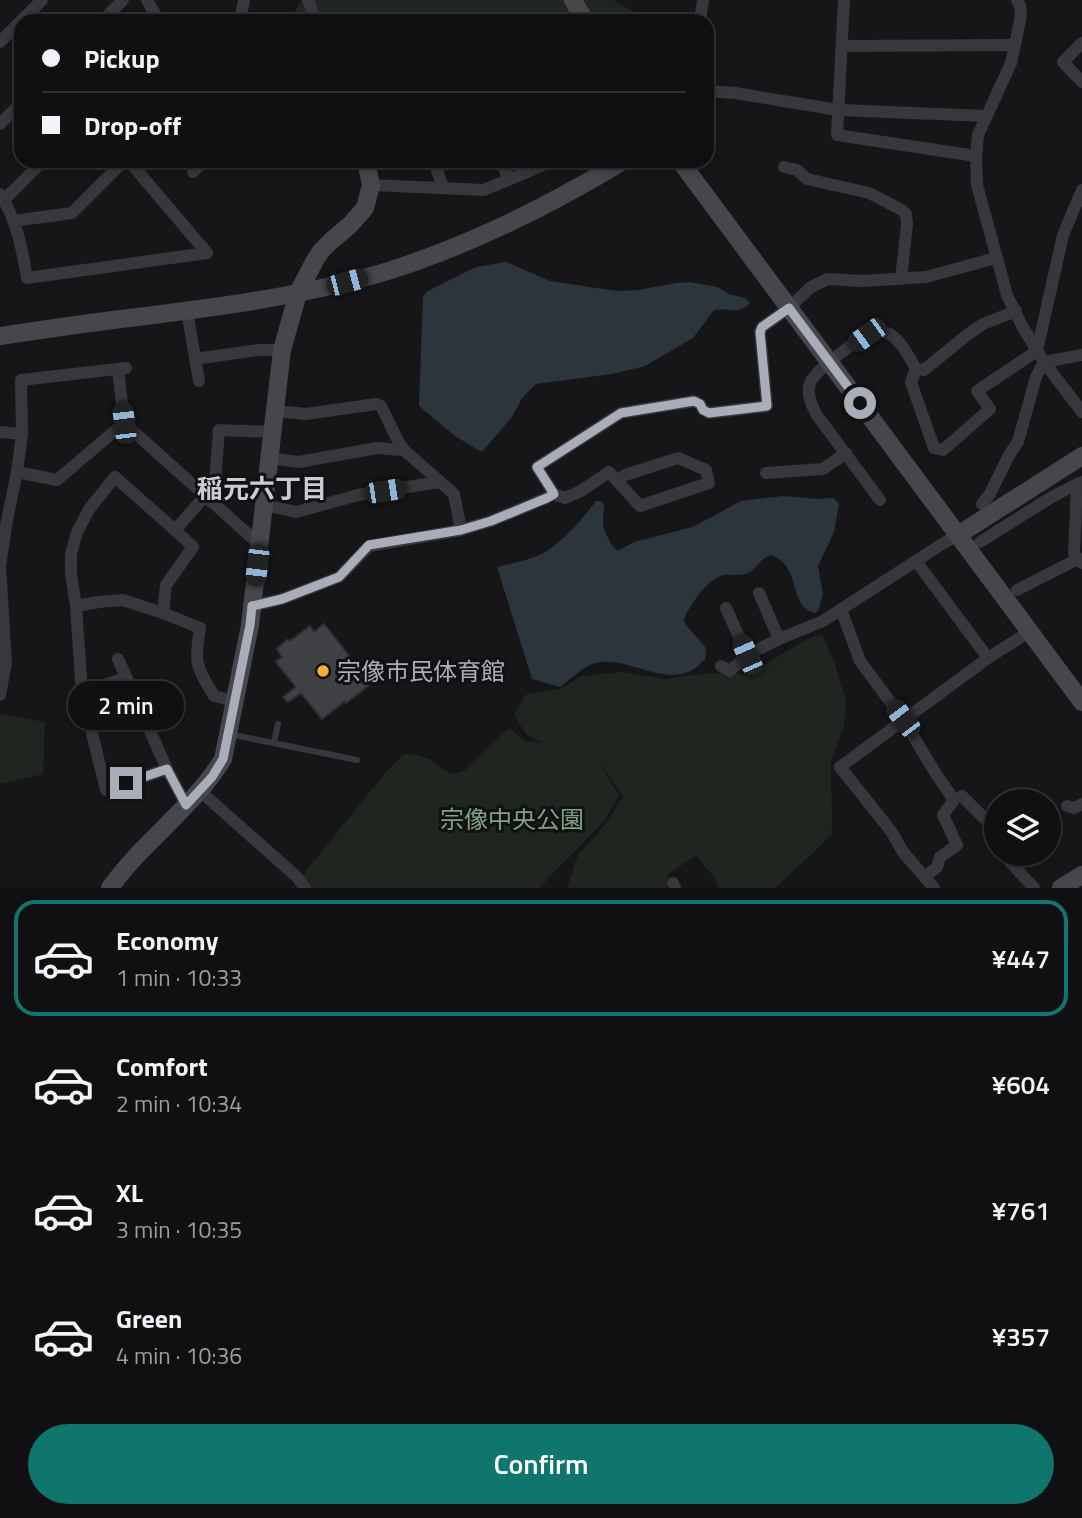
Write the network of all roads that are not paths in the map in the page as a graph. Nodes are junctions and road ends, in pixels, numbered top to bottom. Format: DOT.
graph roads {
  1 [pos="42,0"];
  2 [pos="123,0"];
  3 [pos="844,0"];
  4 [pos="1017,0"];
  5 [pos="28,14"];
  6 [pos="109,14"];
  7 [pos="14,28"];
  8 [pos="0,42"];
  9 [pos="1082,43"];
  10 [pos="1014,45"];
  11 [pos="842,46"];
  12 [pos="1082,82"];
  13 [pos="714,91"];
  14 [pos="14,110"];
  15 [pos="838,110"];
  16 [pos="987,116"];
  17 [pos="0,124"];
  18 [pos="976,156"];
  19 [pos="784,167"];
  20 [pos="35,168"];
  21 [pos="120,168"];
  22 [pos="133,168"];
  23 [pos="197,168"];
  24 [pos="367,168"];
  25 [pos="436,168"];
  26 [pos="505,168"];
  27 [pos="537,168"];
  28 [pos="611,168"];
  29 [pos="685,168"];
  30 [pos="193,172"];
  31 [pos="509,180"];
  32 [pos="371,185"];
  33 [pos="443,188"];
  34 [pos="1082,190"];
  35 [pos="2,197"];
  36 [pos="13,222"];
  37 [pos="996,258"];
  38 [pos="901,279"];
  39 [pos="298,293"];
  40 [pos="789,308"];
  41 [pos="187,311"];
  42 [pos="1016,311"];
  43 [pos="0,336"];
  44 [pos="282,350"];
  45 [pos="1082,355"];
  46 [pos="1040,357"];
  47 [pos="195,359"];
  48 [pos="829,362"];
  49 [pos="916,369"];
  50 [pos="199,381"];
  51 [pos="275,411"];
  52 [pos="1082,412"];
  53 [pos="124,423"];
  54 [pos="0,432"];
  55 [pos="272,432"];
  56 [pos="22,434"];
  57 [pos="404,450"];
  58 [pos="846,453"];
  59 [pos="1082,456"];
  60 [pos="269,458"];
  61 [pos="17,472"];
  62 [pos="766,473"];
  63 [pos="617,480"];
  64 [pos="439,482"];
  65 [pos="1079,483"];
  66 [pos="554,494"];
  67 [pos="208,498"];
  68 [pos="880,500"];
  69 [pos="982,504"];
  70 [pos="264,505"];
  71 [pos="175,530"];
  72 [pos="461,530"];
  73 [pos="958,535"];
  74 [pos="980,542"];
  75 [pos="259,544"];
  76 [pos="916,561"];
  77 [pos="1080,561"];
  78 [pos="1017,590"];
  79 [pos="759,593"];
  80 [pos="76,606"];
  81 [pos="252,606"];
  82 [pos="726,608"];
  83 [pos="841,609"];
  84 [pos="163,613"];
  85 [pos="1029,632"];
  86 [pos="779,639"];
  87 [pos="747,655"];
  88 [pos="988,658"];
  89 [pos="118,659"];
  90 [pos="721,666"];
  91 [pos="125,678"];
  92 [pos="82,693"];
  93 [pos="0,695"];
  94 [pos="235,701"];
  95 [pos="1082,702"];
  96 [pos="903,719"];
  97 [pos="278,724"];
  98 [pos="229,734"];
  99 [pos="274,743"];
  100 [pos="357,760"];
  101 [pos="167,769"];
  102 [pos="200,791"];
  103 [pos="962,796"];
  104 [pos="1082,804"];
  105 [pos="186,805"];
  106 [pos="1067,806"];
  107 [pos="984,818"];
  108 [pos="1014,866"];
  109 [pos="1082,876"];
  110 [pos="930,883"];
  111 [pos="1063,887"];
  112 [pos="110,888"];
  113 [pos="305,888"];
  114 [pos="1034,888"];
  1 -- 5 [label="street"];
  2 -- 6 [label="street"];
  3 -- 11 [label="street"];
  4 -- 10 [label="street"];
  7 -- 8 [label="street"];
  9 -- 12 [label="street"];
  10 -- 11 [label="street"];
  10 -- 16 [label="street"];
  11 -- 15 [label="street"];
  13 -- 15 [label="street"];
  14 -- 17 [label="street"];
  15 -- 16 [label="street"];
  15 -- 18 [label="street"];
  16 -- 18 [label="street"];
  18 -- 37 [label="street"];
  19 -- 38 [label="street"];
  20 -- 35 [label="street"];
  21 -- 36 [label="street"];
  22 -- 36 [label="street"];
  23 -- 30 [label="street"];
  24 -- 32 [label="street"];
  25 -- 33 [label="street"];
  26 -- 31 [label="street"];
  27 -- 31 [label="street"];
  28 -- 39 [label="street"];
  29 -- 40 [label="street"];
  31 -- 33 [label="street"];
  32 -- 33 [label="street"];
  32 -- 39 [label="street"];
  34 -- 46 [label="street"];
  35 -- 36 [label="street"];
  37 -- 38 [label="street"];
  37 -- 42 [label="street"];
  38 -- 40 [label="street"];
  39 -- 41 [label="street"];
  39 -- 44 [label="street"];
  40 -- 48 [label="street"];
  40 -- 66 [label="street"];
  41 -- 43 [label="street"];
  41 -- 47 [label="street"];
  42 -- 46 [label="street"];
  42 -- 49 [label="street"];
  44 -- 47 [label="street"];
  44 -- 51 [label="street"];
  45 -- 46 [label="street"];
  46 -- 49 [label="street"];
  46 -- 52 [label="street"];
  46 -- 69 [label="street"];
  47 -- 50 [label="street"];
  48 -- 49 [label="street"];
  48 -- 58 [label="street"];
  48 -- 73 [label="street"];
  51 -- 55 [label="street"];
  51 -- 57 [label="street"];
  53 -- 56 [label="street"];
  53 -- 61 [label="street"];
  53 -- 67 [label="street"];
  54 -- 56 [label="street"];
  55 -- 60 [label="street"];
  55 -- 67 [label="street"];
  56 -- 61 [label="street"];
  57 -- 60 [label="street"];
  57 -- 64 [label="street"];
  58 -- 62 [label="street"];
  58 -- 68 [label="street"];
  59 -- 73 [label="street"];
  60 -- 70 [label="street"];
  61 -- 93 [label="street"];
  63 -- 63 [label="street"];
  63 -- 66 [label="street"];
  64 -- 70 [label="street"];
  64 -- 72 [label="street"];
  65 -- 74 [label="street"];
  65 -- 77 [label="street"];
  66 -- 72 [label="street"];
  67 -- 71 [label="street"];
  67 -- 75 [label="street"];
  70 -- 75 [label="street"];
  71 -- 80 [label="street"];
  71 -- 84 [label="street"];
  72 -- 81 [label="street"];
  73 -- 76 [label="street"];
  73 -- 85 [label="street"];
  75 -- 81 [label="street"];
  76 -- 83 [label="street"];
  76 -- 88 [label="street"];
  77 -- 78 [label="street"];
  79 -- 86 [label="street"];
  80 -- 84 [label="street"];
  80 -- 92 [label="street"];
  81 -- 94 [label="street"];
  82 -- 87 [label="street"];
  83 -- 86 [label="street"];
  83 -- 96 [label="street"];
  84 -- 94 [label="street"];
  85 -- 88 [label="street"];
  85 -- 95 [label="street"];
  86 -- 87 [label="street"];
  87 -- 90 [label="street"];
  88 -- 96 [label="street"];
  89 -- 91 [label="street"];
  91 -- 92 [label="street"];
  91 -- 101 [label="street"];
  92 -- 101 [label="street"];
  94 -- 98 [label="street"];
  96 -- 110 [label="street"];
  96 -- 110 [label="street"];
  97 -- 99 [label="lane"];
  98 -- 99 [label="lane"];
  98 -- 102 [label="street"];
  99 -- 100 [label="lane"];
  101 -- 105 [label="street"];
  102 -- 105 [label="street"];
  102 -- 113 [label="street"];
  103 -- 107 [label="street"];
  104 -- 106 [label="street"];
  105 -- 112 [label="street"];
  108 -- 114 [label="street"];
  109 -- 111 [label="street"];
}
